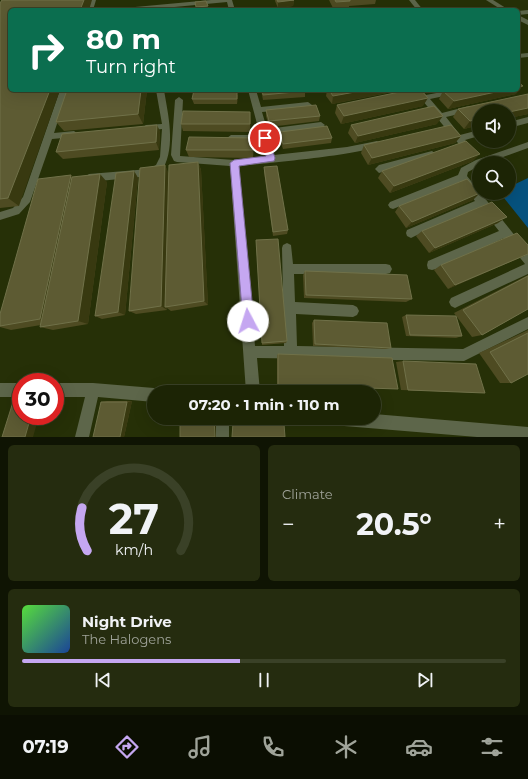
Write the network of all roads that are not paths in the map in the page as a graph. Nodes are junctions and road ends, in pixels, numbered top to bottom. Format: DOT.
graph roads {
  1 [pos="229,0"];
  2 [pos="412,0"];
  3 [pos="489,0"];
  4 [pos="190,7"];
  5 [pos="163,8"];
  6 [pos="418,8"];
  7 [pos="503,8"];
  8 [pos="63,92"];
  9 [pos="160,92"];
  10 [pos="252,92"];
  11 [pos="415,92"];
  12 [pos="454,92"];
  13 [pos="425,98"];
  14 [pos="179,100"];
  15 [pos="308,105"];
  16 [pos="472,108"];
  17 [pos="433,112"];
  18 [pos="255,113"];
  19 [pos="528,120"];
  20 [pos="516,123"];
  21 [pos="321,125"];
  22 [pos="166,126"];
  23 [pos="134,129"];
  24 [pos="80,134"];
  25 [pos="264,135"];
  26 [pos="49,136"];
  27 [pos="472,137"];
  28 [pos="225,138"];
  29 [pos="384,142"];
  30 [pos="460,143"];
  31 [pos="528,145"];
  32 [pos="443,151"];
  33 [pos="473,156"];
  34 [pos="496,156"];
  35 [pos="271,158"];
  36 [pos="234,163"];
  37 [pos="472,166"];
  38 [pos="379,169"];
  39 [pos="462,177"];
  40 [pos="80,179"];
  41 [pos="483,202"];
  42 [pos="393,205"];
  43 [pos="0,216"];
  44 [pos="507,232"];
  45 [pos="410,233"];
  46 [pos="287,248"];
  47 [pos="528,260"];
  48 [pos="432,266"];
  49 [pos="528,268"];
  50 [pos="288,269"];
  51 [pos="386,269"];
  52 [pos="455,302"];
  53 [pos="290,308"];
  54 [pos="353,311"];
  55 [pos="528,323"];
  56 [pos="251,352"];
  57 [pos="291,352"];
  58 [pos="253,385"];
  59 [pos="0,390"];
  60 [pos="12,390"];
  61 [pos="64,390"];
  62 [pos="93,390"];
  63 [pos="147,394"];
  64 [pos="381,422"];
  65 [pos="222,425"];
  66 [pos="528,434"];
  67 [pos="82,437"];
  68 [pos="222,437"];
  1 -- 4 [label="street"];
  2 -- 6 [label="street"];
  3 -- 7 [label="street"];
  4 -- 5 [label="street"];
  8 -- 26 [label="street"];
  9 -- 22 [label="street"];
  10 -- 18 [label="street"];
  11 -- 13 [label="street"];
  12 -- 13 [label="street"];
  13 -- 17 [label="street"];
  14 -- 36 [label="street"];
  15 -- 18 [label="street"];
  16 -- 17 [label="street"];
  17 -- 30 [label="street"];
  18 -- 25 [label="street"];
  19 -- 20 [label="street"];
  21 -- 25 [label="street"];
  22 -- 23 [label="street"];
  22 -- 40 [label="street"];
  24 -- 26 [label="street"];
  25 -- 28 [label="street"];
  25 -- 35 [label="street"];
  26 -- 43 [label="street"];
  27 -- 30 [label="street"];
  29 -- 35 [label="street"];
  30 -- 33 [label="street"];
  31 -- 34 [label="street"];
  32 -- 38 [label="street"];
  35 -- 36 [label="street"];
  36 -- 56 [label="street"];
  37 -- 39 [label="street"];
  39 -- 41 [label="street"];
  39 -- 42 [label="street"];
  41 -- 44 [label="street"];
  41 -- 45 [label="street"];
  44 -- 47 [label="street"];
  44 -- 48 [label="street"];
  46 -- 50 [label="street"];
  49 -- 52 [label="street"];
  50 -- 51 [label="street"];
  50 -- 53 [label="street"];
  53 -- 54 [label="street"];
  53 -- 57 [label="street"];
  55 -- 57 [label="street"];
  56 -- 57 [label="street"];
  56 -- 58 [label="street"];
  59 -- 60 [label="street"];
  61 -- 62 [label="street"];
  62 -- 63 [label="street"];
  62 -- 67 [label="street"];
  64 -- 66 [label="street"];
  65 -- 68 [label="street"];
}
